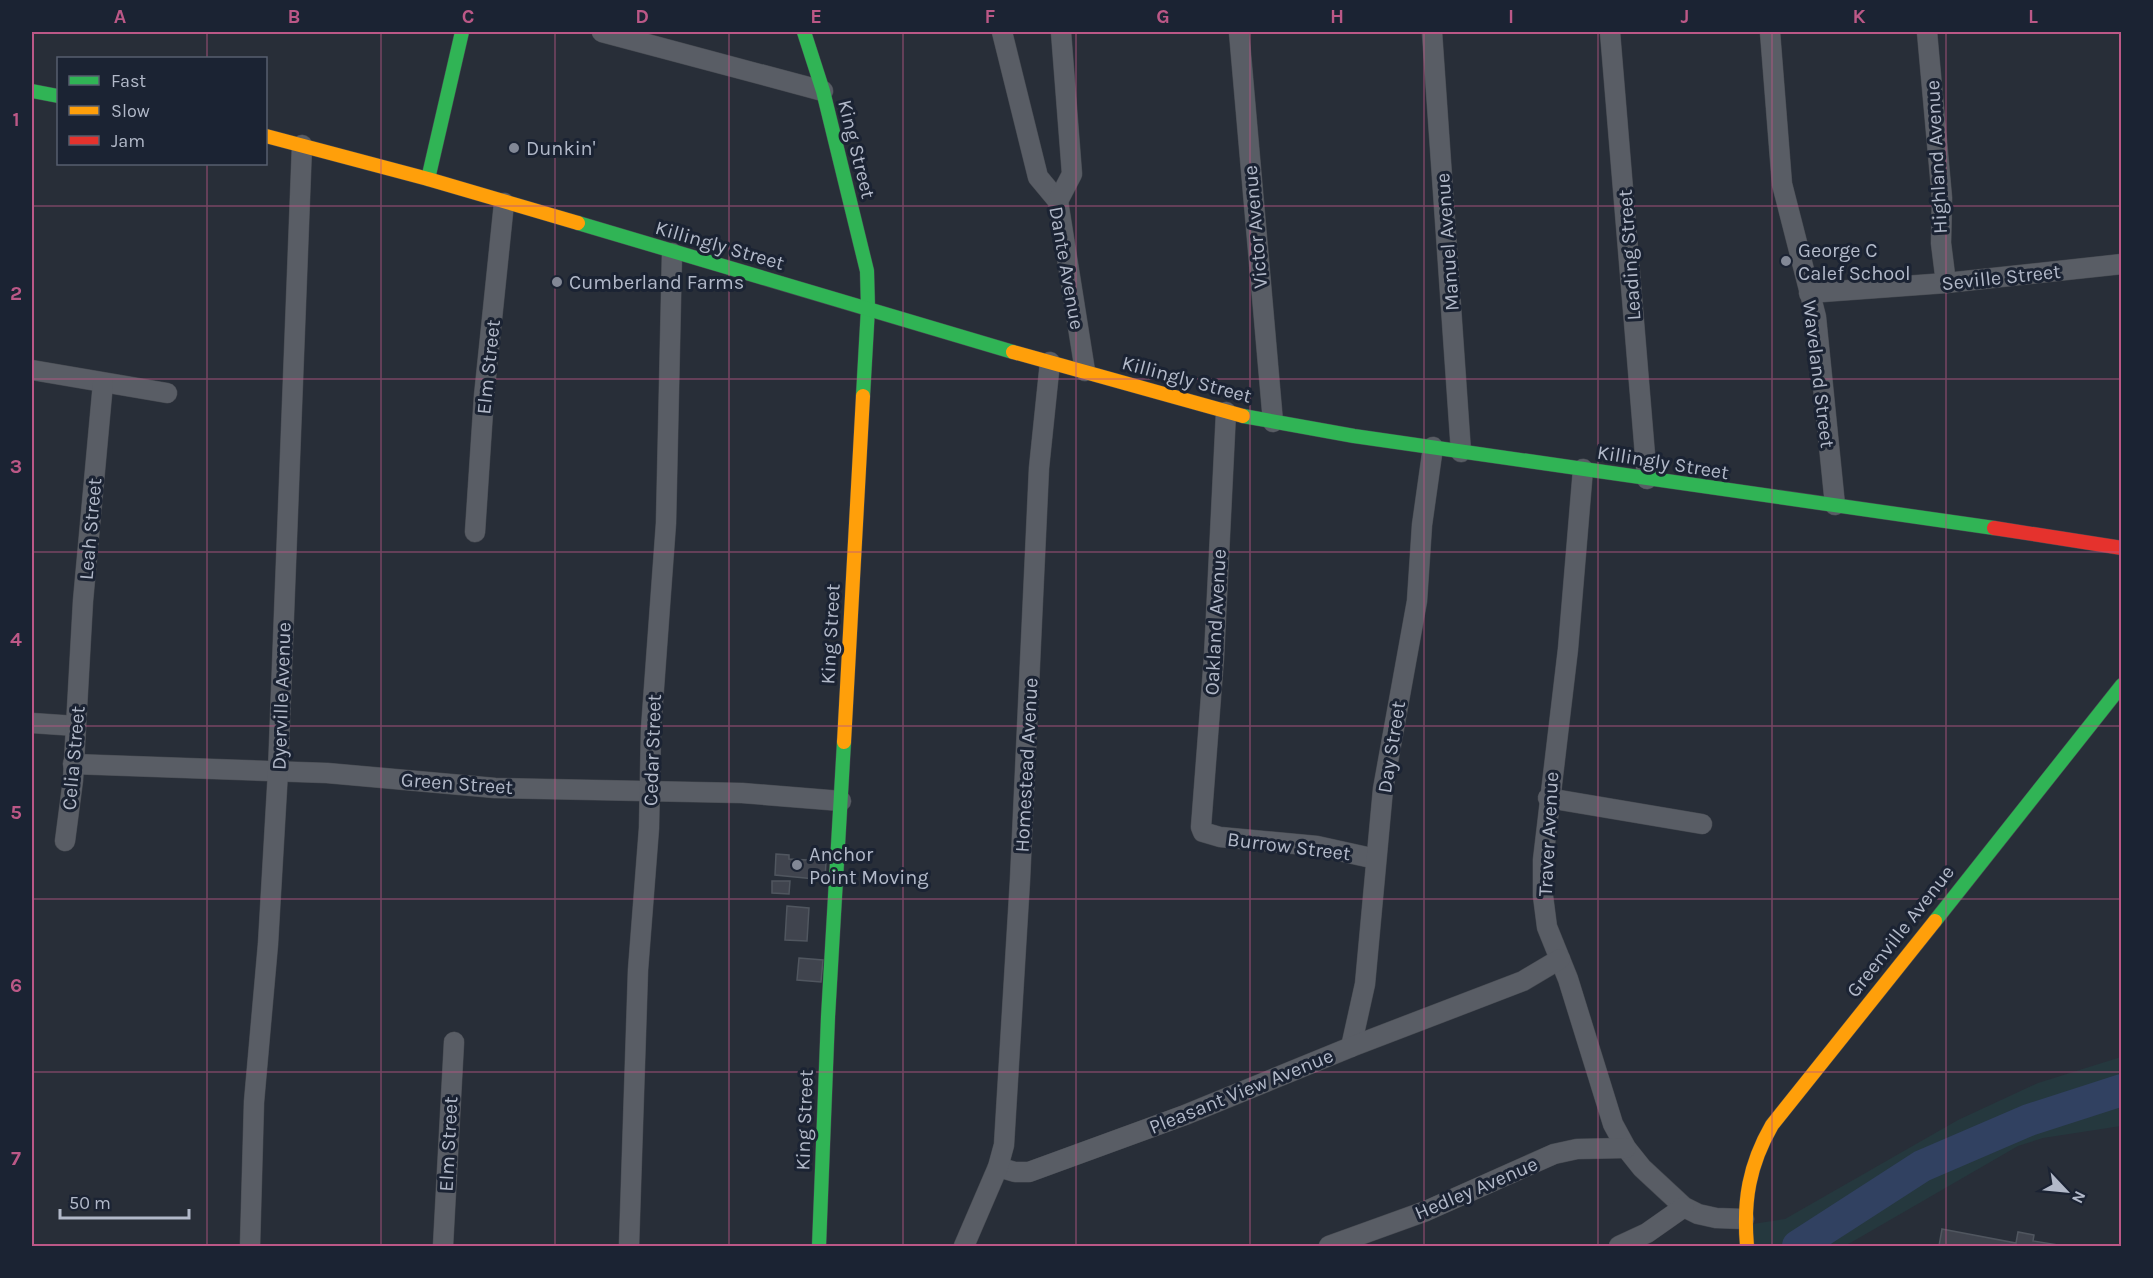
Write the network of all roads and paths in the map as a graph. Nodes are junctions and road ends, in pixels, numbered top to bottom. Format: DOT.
graph roads {
  1 [pos="462,32"];
  2 [pos="602,32"];
  3 [pos="804,32"];
  4 [pos="1002,32"];
  5 [pos="1061,32"];
  6 [pos="1239,32"];
  7 [pos="1432,32"];
  8 [pos="1610,32"];
  9 [pos="1770,32"];
  10 [pos="1927,32"];
  11 [pos="32,91"];
  12 [pos="823,91"];
  13 [pos="57,96"];
  14 [pos="267,136"];
  15 [pos="302,145"];
  16 [pos="428,179"];
  17 [pos="1058,201"];
  18 [pos="504,203"];
  19 [pos="672,252"];
  20 [pos="2121,264"];
  21 [pos="1946,283"];
  22 [pos="1809,293"];
  23 [pos="868,308"];
  24 [pos="1050,362"];
  25 [pos="32,370"];
  26 [pos="1085,371"];
  27 [pos="103,383"];
  28 [pos="168,393"];
  29 [pos="1226,412"];
  30 [pos="1273,422"];
  31 [pos="1433,447"];
  32 [pos="1461,452"];
  33 [pos="1584,469"];
  34 [pos="1647,478"];
  35 [pos="1835,505"];
  36 [pos="475,532"];
  37 [pos="2121,548"];
  38 [pos="79,675"];
  39 [pos="2121,685"];
  40 [pos="40,724"];
  41 [pos="76,726"];
  42 [pos="73,764"];
  43 [pos="278,771"];
  44 [pos="651,792"];
  45 [pos="1548,798"];
  46 [pos="841,801"];
  47 [pos="1702,824"];
  48 [pos="1203,832"];
  49 [pos="65,841"];
  50 [pos="1376,858"];
  51 [pos="1560,959"];
  52 [pos="454,1042"];
  53 [pos="1351,1047"];
  54 [pos="1626,1148"];
  55 [pos="998,1167"];
  56 [pos="1684,1207"];
  57 [pos="1746,1234"];
  58 [pos="250,1246"];
  59 [pos="443,1246"];
  60 [pos="629,1246"];
  61 [pos="819,1246"];
  62 [pos="964,1246"];
  63 [pos="1329,1246"];
  64 [pos="1619,1246"];
  1 -- 16 [label="main road"];
  2 -- 12 [label="street"];
  3 -- 12 [label="main road, King Street"];
  4 -- 17 [label="street, Dante Avenue"];
  5 -- 17 [label="street"];
  6 -- 30 [label="street, Victor Avenue"];
  7 -- 32 [label="street, Manuel Avenue"];
  8 -- 34 [label="street, Leading Street"];
  9 -- 22 [label="street, Waveland Street"];
  10 -- 21 [label="street, Highland Avenue"];
  11 -- 13 [label="main road"];
  12 -- 23 [label="main road, King Street"];
  14 -- 15 [label="main road, Killingly Street"];
  15 -- 16 [label="main road, Killingly Street"];
  15 -- 43 [label="street, Dyerville Avenue"];
  16 -- 18 [label="main road, Killingly Street"];
  17 -- 26 [label="street, Dante Avenue"];
  18 -- 19 [label="main road, Killingly Street"];
  18 -- 36 [label="street, Elm Street"];
  19 -- 23 [label="main road, Killingly Street"];
  19 -- 44 [label="street, Cedar Street"];
  20 -- 21 [label="street, Seville Street"];
  21 -- 22 [label="street, Seville Street"];
  22 -- 35 [label="street, Waveland Street"];
  23 -- 24 [label="main road, Killingly Street"];
  23 -- 46 [label="main road, King Street"];
  24 -- 26 [label="main road, Killingly Street"];
  24 -- 55 [label="street, Homestead Avenue"];
  25 -- 27 [label="street"];
  26 -- 29 [label="main road, Killingly Street"];
  27 -- 28 [label="street"];
  27 -- 38 [label="street, Leah Street"];
  29 -- 30 [label="main road, Killingly Street"];
  29 -- 48 [label="street, Oakland Avenue"];
  30 -- 31 [label="main road, Killingly Street"];
  31 -- 32 [label="main road, Killingly Street"];
  31 -- 50 [label="street, Day Street"];
  32 -- 33 [label="main road, Killingly Street"];
  33 -- 34 [label="main road, Killingly Street"];
  33 -- 45 [label="street, Traver Avenue"];
  34 -- 35 [label="main road, Killingly Street"];
  35 -- 37 [label="main road, Killingly Street"];
  38 -- 41 [label="street, Celia Street"];
  39 -- 57 [label="main road, Greenville Avenue"];
  40 -- 41 [label="street"];
  41 -- 42 [label="street, Celia Street"];
  42 -- 43 [label="street, Green Street"];
  42 -- 49 [label="street, Celia Street"];
  43 -- 44 [label="street, Green Street"];
  43 -- 58 [label="street, Dyerville Avenue"];
  44 -- 46 [label="street, Green Street"];
  44 -- 60 [label="street, Cedar Street"];
  45 -- 47 [label="street"];
  45 -- 51 [label="street, Traver Avenue"];
  46 -- 61 [label="main road, King Street"];
  48 -- 50 [label="street, Burrow Street"];
  50 -- 53 [label="street, Day Street"];
  51 -- 53 [label="street, Pleasant View Avenue"];
  51 -- 54 [label="street, Traver Avenue"];
  52 -- 59 [label="street, Elm Street"];
  53 -- 55 [label="street, Pleasant View Avenue"];
  54 -- 56 [label="street, Traver Avenue"];
  54 -- 63 [label="street, Hedley Avenue"];
  55 -- 62 [label="street"];
  56 -- 57 [label="street, Traver Avenue"];
  56 -- 64 [label="street"];
}
